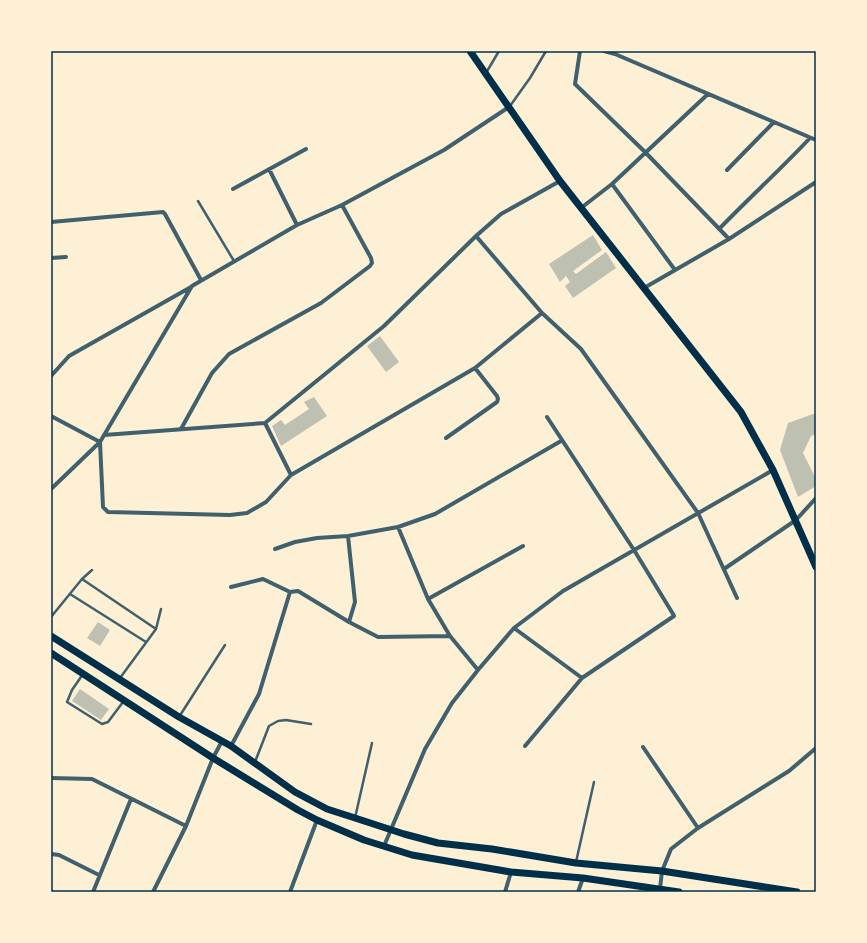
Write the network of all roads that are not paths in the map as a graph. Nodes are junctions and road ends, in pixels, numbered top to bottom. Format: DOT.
graph roads {
  1 [pos="499,51"];
  2 [pos="546,51"];
  3 [pos="580,51"];
  4 [pos="604,51"];
  5 [pos="473,52"];
  6 [pos="486,73"];
  7 [pos="708,94"];
  8 [pos="509,107"];
  9 [pos="774,122"];
  10 [pos="810,138"];
  11 [pos="816,140"];
  12 [pos="306,149"];
  13 [pos="646,152"];
  14 [pos="269,169"];
  15 [pos="727,170"];
  16 [pos="560,181"];
  17 [pos="816,182"];
  18 [pos="612,184"];
  19 [pos="233,189"];
  20 [pos="198,201"];
  21 [pos="342,205"];
  22 [pos="580,208"];
  23 [pos="51,222"];
  24 [pos="296,225"];
  25 [pos="719,229"];
  26 [pos="476,236"];
  27 [pos="729,239"];
  28 [pos="66,257"];
  29 [pos="51,258"];
  30 [pos="234,261"];
  31 [pos="675,270"];
  32 [pos="201,280"];
  33 [pos="192,286"];
  34 [pos="643,289"];
  35 [pos="542,313"];
  36 [pos="475,368"];
  37 [pos="51,376"];
  38 [pos="51,416"];
  39 [pos="547,417"];
  40 [pos="265,423"];
  41 [pos="181,429"];
  42 [pos="104,435"];
  43 [pos="446,438"];
  44 [pos="561,441"];
  45 [pos="100,442"];
  46 [pos="773,470"];
  47 [pos="291,474"];
  48 [pos="51,489"];
  49 [pos="816,498"];
  50 [pos="698,513"];
  51 [pos="796,520"];
  52 [pos="398,527"];
  53 [pos="348,536"];
  54 [pos="523,546"];
  55 [pos="275,549"];
  56 [pos="634,550"];
  57 [pos="816,567"];
  58 [pos="724,569"];
  59 [pos="92,570"];
  60 [pos="82,579"];
  61 [pos="231,587"];
  62 [pos="292,592"];
  63 [pos="70,594"];
  64 [pos="737,598"];
  65 [pos="428,599"];
  66 [pos="161,609"];
  67 [pos="51,617"];
  68 [pos="350,622"];
  69 [pos="156,628"];
  70 [pos="514,628"];
  71 [pos="51,636"];
  72 [pos="450,636"];
  73 [pos="146,642"];
  74 [pos="225,645"];
  75 [pos="51,653"];
  76 [pos="478,670"];
  77 [pos="83,674"];
  78 [pos="582,678"];
  79 [pos="120,679"];
  80 [pos="124,700"];
  81 [pos="179,717"];
  82 [pos="311,724"];
  83 [pos="222,741"];
  84 [pos="372,743"];
  85 [pos="231,746"];
  86 [pos="525,746"];
  87 [pos="643,747"];
  88 [pos="816,748"];
  89 [pos="213,758"];
  90 [pos="254,764"];
  91 [pos="51,778"];
  92 [pos="594,782"];
  93 [pos="131,799"];
  94 [pos="355,818"];
  95 [pos="317,820"];
  96 [pos="186,826"];
  97 [pos="698,828"];
  98 [pos="391,830"];
  99 [pos="384,846"];
  100 [pos="51,854"];
  101 [pos="576,863"];
  102 [pos="662,871"];
  103 [pos="511,872"];
  104 [pos="99,875"];
  105 [pos="583,878"];
  106 [pos="660,890"];
  107 [pos="92,892"];
  108 [pos="153,892"];
  109 [pos="290,892"];
  110 [pos="505,892"];
  111 [pos="578,892"];
  112 [pos="679,892"];
  113 [pos="797,892"];
  1 -- 6 [label="lane"];
  2 -- 8 [label="lane"];
  3 -- 13 [label="street"];
  4 -- 7 [label="street"];
  5 -- 6 [label="main road"];
  6 -- 8 [label="main road"];
  7 -- 9 [label="street"];
  7 -- 13 [label="street"];
  8 -- 16 [label="main road"];
  8 -- 21 [label="street"];
  9 -- 10 [label="street"];
  9 -- 15 [label="street"];
  10 -- 11 [label="street"];
  10 -- 25 [label="street"];
  12 -- 14 [label="street"];
  13 -- 18 [label="street"];
  13 -- 25 [label="street"];
  14 -- 19 [label="street"];
  14 -- 24 [label="street"];
  16 -- 22 [label="main road"];
  16 -- 26 [label="street"];
  17 -- 27 [label="street"];
  18 -- 22 [label="street"];
  18 -- 31 [label="street"];
  20 -- 30 [label="lane"];
  21 -- 24 [label="street"];
  21 -- 41 [label="street"];
  22 -- 34 [label="main road"];
  23 -- 32 [label="street"];
  24 -- 30 [label="street"];
  25 -- 27 [label="street"];
  26 -- 35 [label="street"];
  26 -- 40 [label="street"];
  27 -- 31 [label="street"];
  28 -- 29 [label="street"];
  30 -- 32 [label="street"];
  31 -- 34 [label="street"];
  32 -- 33 [label="street"];
  33 -- 37 [label="street"];
  33 -- 42 [label="street"];
  34 -- 46 [label="main road"];
  35 -- 36 [label="street"];
  35 -- 50 [label="street"];
  36 -- 43 [label="street"];
  36 -- 47 [label="street"];
  38 -- 45 [label="street"];
  39 -- 44 [label="street"];
  40 -- 41 [label="street"];
  40 -- 47 [label="street"];
  41 -- 42 [label="street"];
  42 -- 45 [label="street"];
  44 -- 52 [label="street"];
  44 -- 56 [label="street"];
  45 -- 47 [label="street"];
  45 -- 48 [label="street"];
  46 -- 50 [label="street"];
  46 -- 51 [label="main road"];
  49 -- 51 [label="street"];
  50 -- 56 [label="street"];
  50 -- 58 [label="street"];
  51 -- 57 [label="main road"];
  51 -- 58 [label="street"];
  52 -- 53 [label="street"];
  52 -- 65 [label="street"];
  53 -- 55 [label="street"];
  53 -- 68 [label="street"];
  54 -- 65 [label="street"];
  56 -- 70 [label="street"];
  56 -- 78 [label="street"];
  58 -- 64 [label="street"];
  59 -- 60 [label="lane"];
  60 -- 63 [label="lane"];
  60 -- 69 [label="lane"];
  61 -- 62 [label="street"];
  62 -- 68 [label="street"];
  62 -- 85 [label="street"];
  63 -- 67 [label="lane"];
  63 -- 73 [label="lane"];
  65 -- 72 [label="street"];
  66 -- 69 [label="lane"];
  68 -- 72 [label="street"];
  69 -- 73 [label="lane"];
  70 -- 76 [label="street"];
  70 -- 78 [label="street"];
  71 -- 79 [label="main road"];
  72 -- 76 [label="street"];
  73 -- 79 [label="lane"];
  74 -- 81 [label="lane"];
  75 -- 77 [label="main road"];
  76 -- 98 [label="street"];
  77 -- 80 [label="main road"];
  77 -- 80 [label="lane"];
  78 -- 86 [label="street"];
  79 -- 81 [label="main road"];
  80 -- 89 [label="main road"];
  81 -- 83 [label="main road"];
  82 -- 90 [label="lane"];
  83 -- 85 [label="main road"];
  83 -- 89 [label="street"];
  84 -- 94 [label="lane"];
  85 -- 90 [label="main road"];
  87 -- 97 [label="street"];
  88 -- 97 [label="street"];
  89 -- 95 [label="main road"];
  89 -- 96 [label="street"];
  90 -- 94 [label="main road"];
  91 -- 93 [label="street"];
  92 -- 101 [label="lane"];
  93 -- 96 [label="street"];
  93 -- 104 [label="street"];
  94 -- 98 [label="main road"];
  95 -- 99 [label="main road"];
  95 -- 109 [label="street"];
  96 -- 108 [label="street"];
  97 -- 102 [label="street"];
  98 -- 99 [label="street"];
  98 -- 101 [label="main road"];
  99 -- 103 [label="main road"];
  100 -- 104 [label="street"];
  101 -- 102 [label="main road"];
  102 -- 106 [label="street"];
  102 -- 113 [label="main road"];
  103 -- 105 [label="main road"];
  103 -- 110 [label="street"];
  104 -- 107 [label="street"];
  105 -- 106 [label="main road"];
  105 -- 111 [label="street"];
  106 -- 112 [label="main road"];
}
